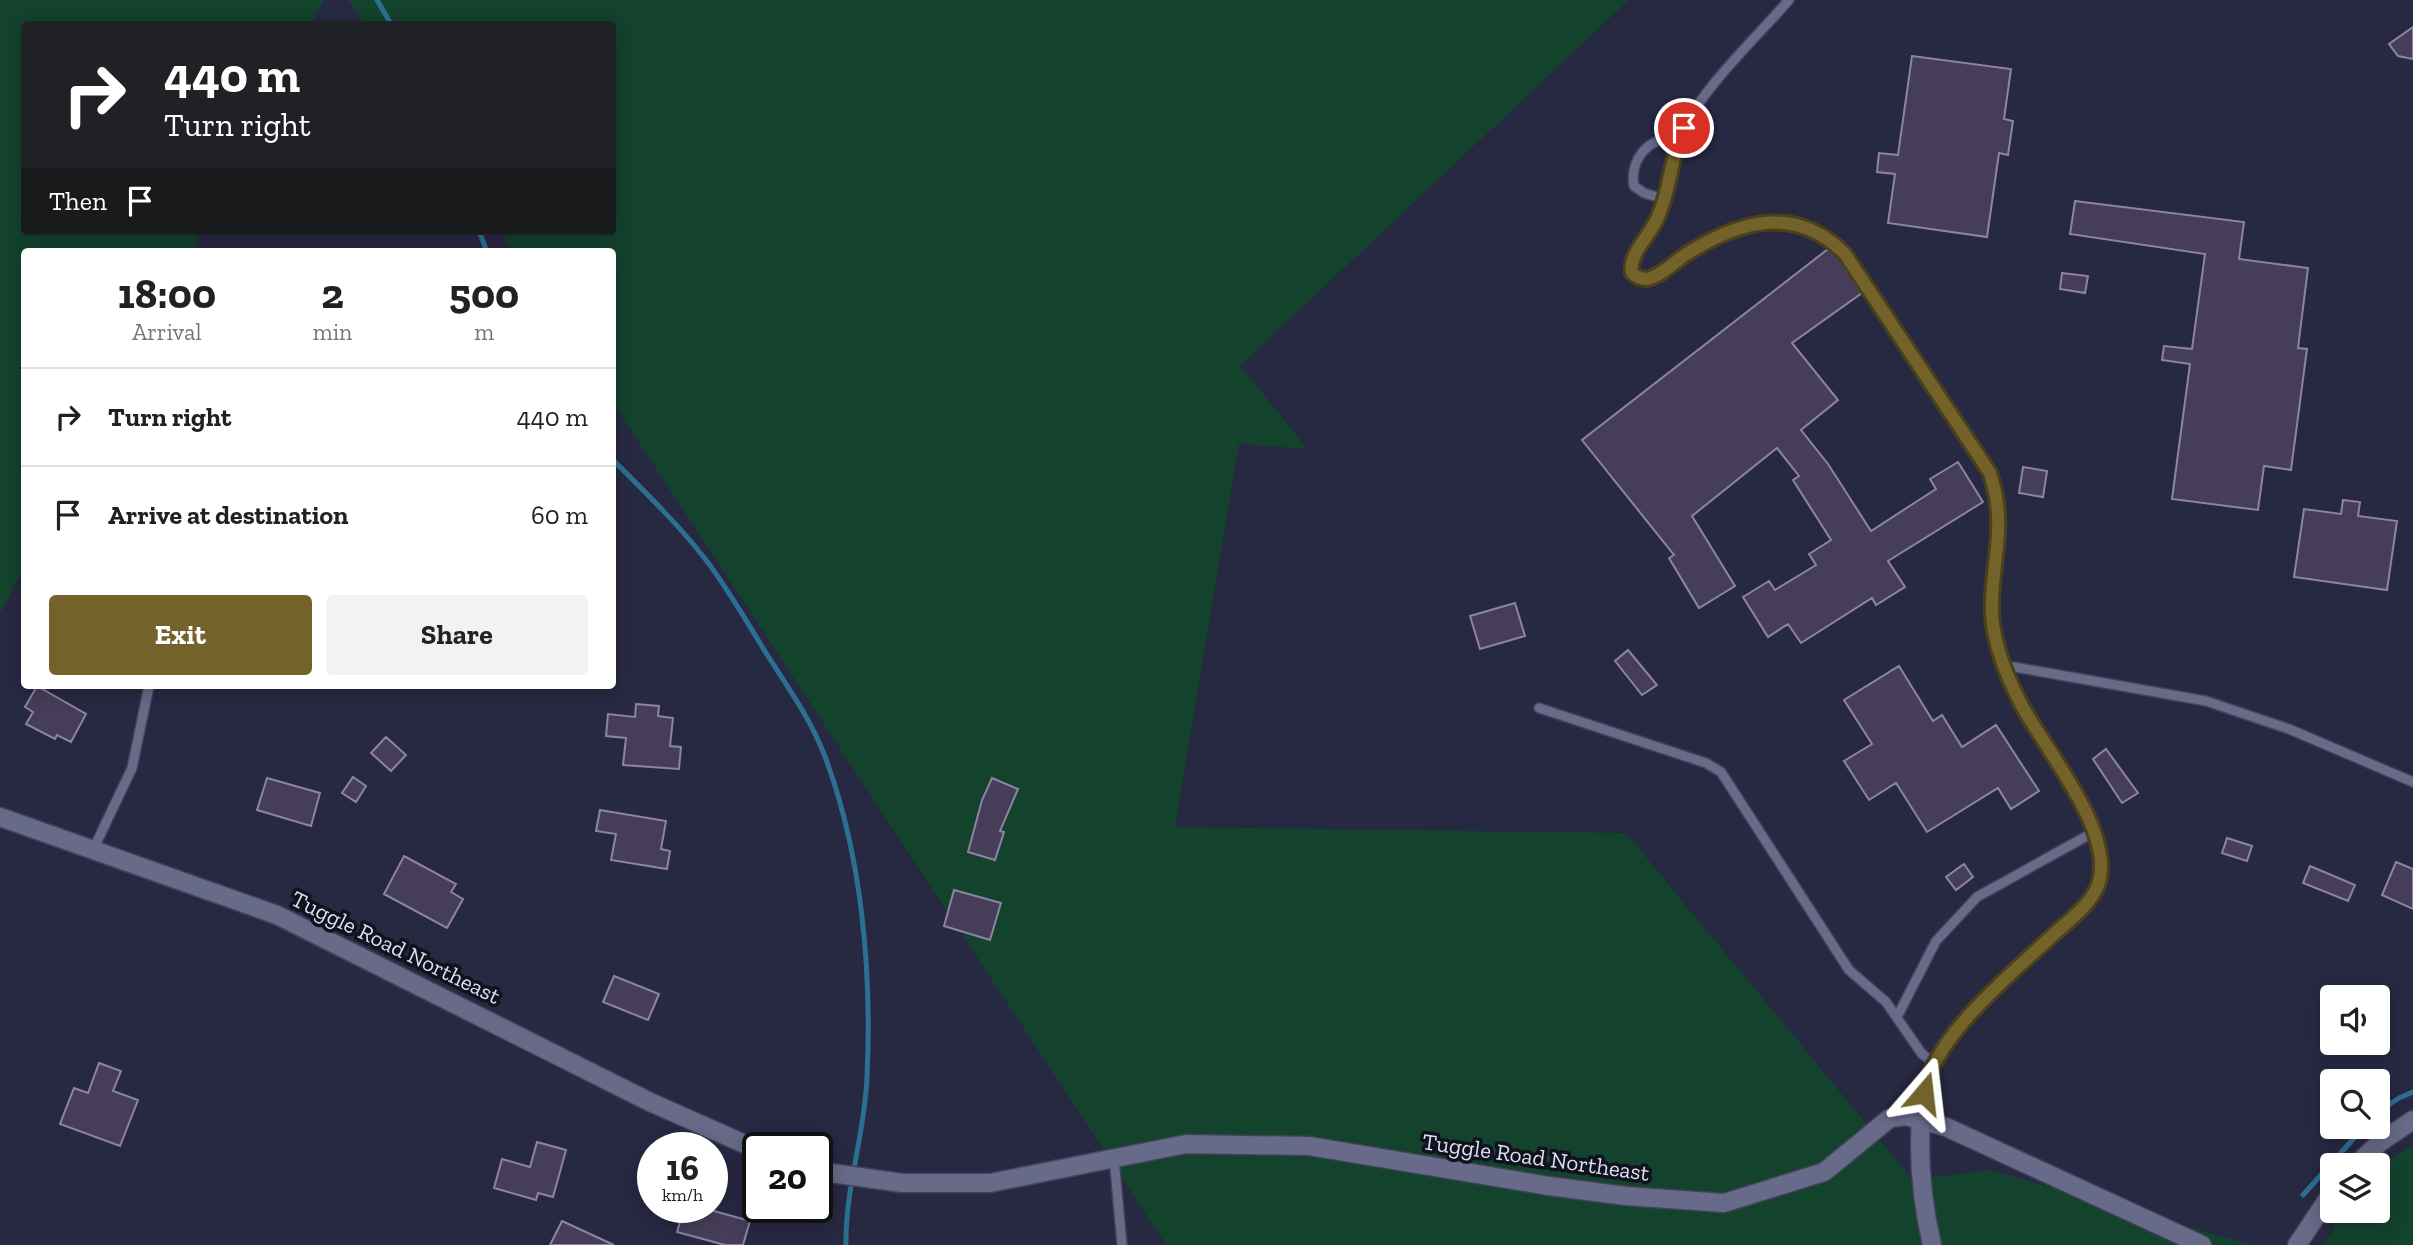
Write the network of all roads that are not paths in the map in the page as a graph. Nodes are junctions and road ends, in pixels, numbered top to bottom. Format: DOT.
graph roads {
  1 [pos="1788,0"];
  2 [pos="1678,139"];
  3 [pos="1664,199"];
  4 [pos="2003,665"];
  5 [pos="148,689"];
  6 [pos="1539,708"];
  7 [pos="2413,782"];
  8 [pos="0,817"];
  9 [pos="2094,832"];
  10 [pos="93,850"];
  11 [pos="1898,1017"];
  12 [pos="1933,1062"];
  13 [pos="1921,1119"];
  14 [pos="2413,1120"];
  15 [pos="742,1143"];
  16 [pos="2369,1153"];
  17 [pos="1114,1158"];
  18 [pos="833,1173"];
  19 [pos="2320,1210"];
  20 [pos="1122,1245"];
  21 [pos="1932,1245"];
  22 [pos="2202,1245"];
  23 [pos="2297,1245"];
  1 -- 2 [label="lane"];
  2 -- 3 [label="lane"];
  2 -- 3 [label="lane"];
  3 -- 4 [label="lane"];
  4 -- 7 [label="lane"];
  4 -- 9 [label="lane"];
  5 -- 10 [label="lane"];
  6 -- 11 [label="lane"];
  8 -- 10 [label="street, Tuggle Road Northeast"];
  9 -- 11 [label="lane"];
  9 -- 12 [label="lane"];
  10 -- 15 [label="street, Tuggle Road Northeast"];
  11 -- 12 [label="lane"];
  12 -- 13 [label="lane"];
  13 -- 17 [label="street, Tuggle Road Northeast"];
  13 -- 21 [label="street"];
  13 -- 22 [label="street, Tuggle Road Northeast"];
  14 -- 16 [label="street"];
  17 -- 18 [label="street, Tuggle Road Northeast"];
  17 -- 20 [label="lane"];
  19 -- 23 [label="street"];
}
